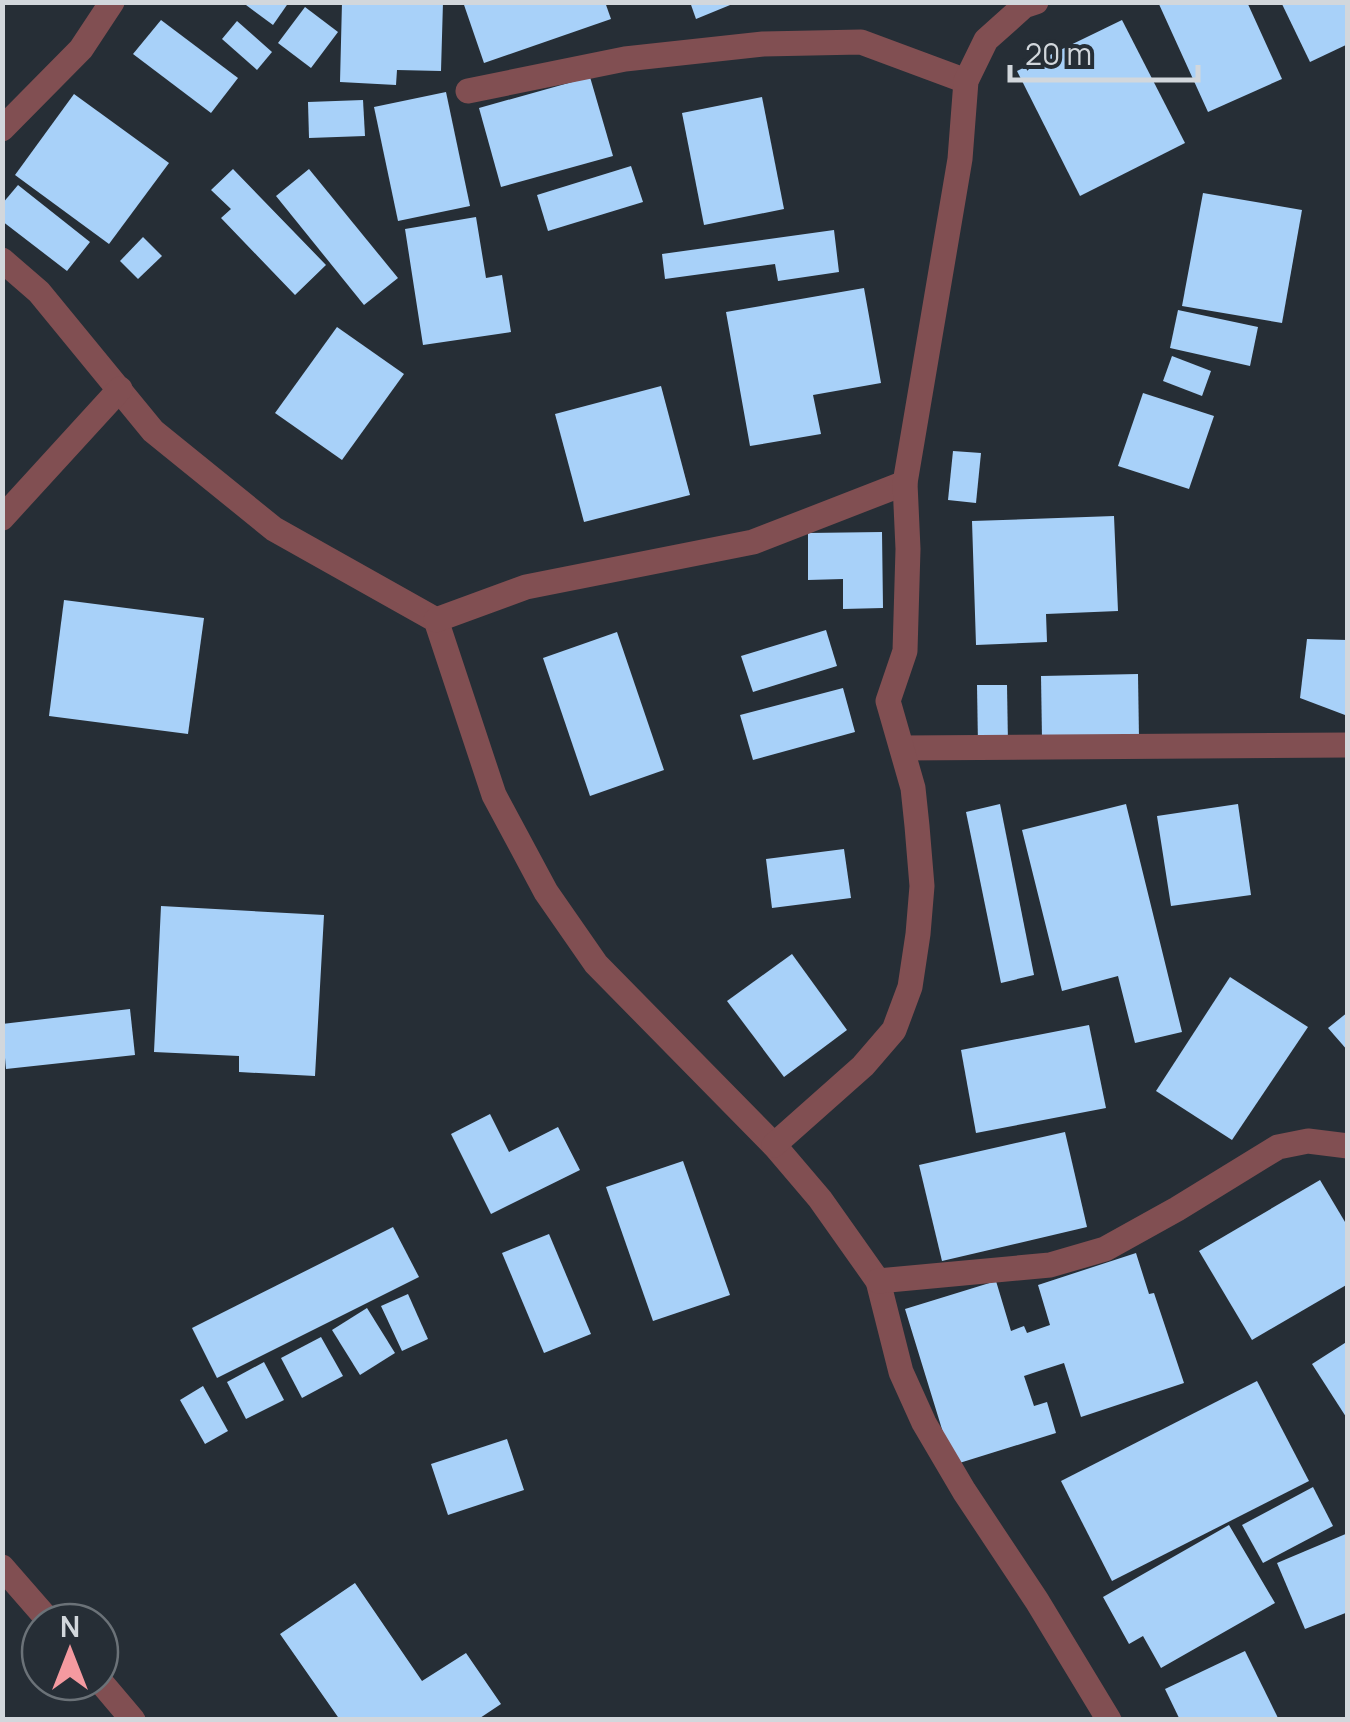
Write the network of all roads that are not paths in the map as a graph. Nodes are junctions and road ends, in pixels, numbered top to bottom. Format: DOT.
graph roads {
  1 [pos="112,2"];
  2 [pos="1036,2"];
  3 [pos="966,82"];
  4 [pos="468,91"];
  5 [pos="2,129"];
  6 [pos="2,260"];
  7 [pos="120,390"];
  8 [pos="905,483"];
  9 [pos="2,518"];
  10 [pos="436,620"];
  11 [pos="1348,745"];
  12 [pos="902,748"];
  13 [pos="774,1145"];
  14 [pos="1348,1146"];
  15 [pos="878,1281"];
  16 [pos="2,1567"];
  17 [pos="33,1602"];
  18 [pos="1109,1720"];
  1 -- 5 [label="street"];
  2 -- 3 [label="street"];
  3 -- 4 [label="street"];
  3 -- 8 [label="street"];
  6 -- 7 [label="street"];
  7 -- 9 [label="street"];
  7 -- 10 [label="street"];
  8 -- 10 [label="street"];
  8 -- 12 [label="street"];
  10 -- 13 [label="street"];
  11 -- 12 [label="street"];
  12 -- 13 [label="street"];
  13 -- 15 [label="street"];
  14 -- 15 [label="street"];
  15 -- 18 [label="street"];
  16 -- 17 [label="street"];
}
